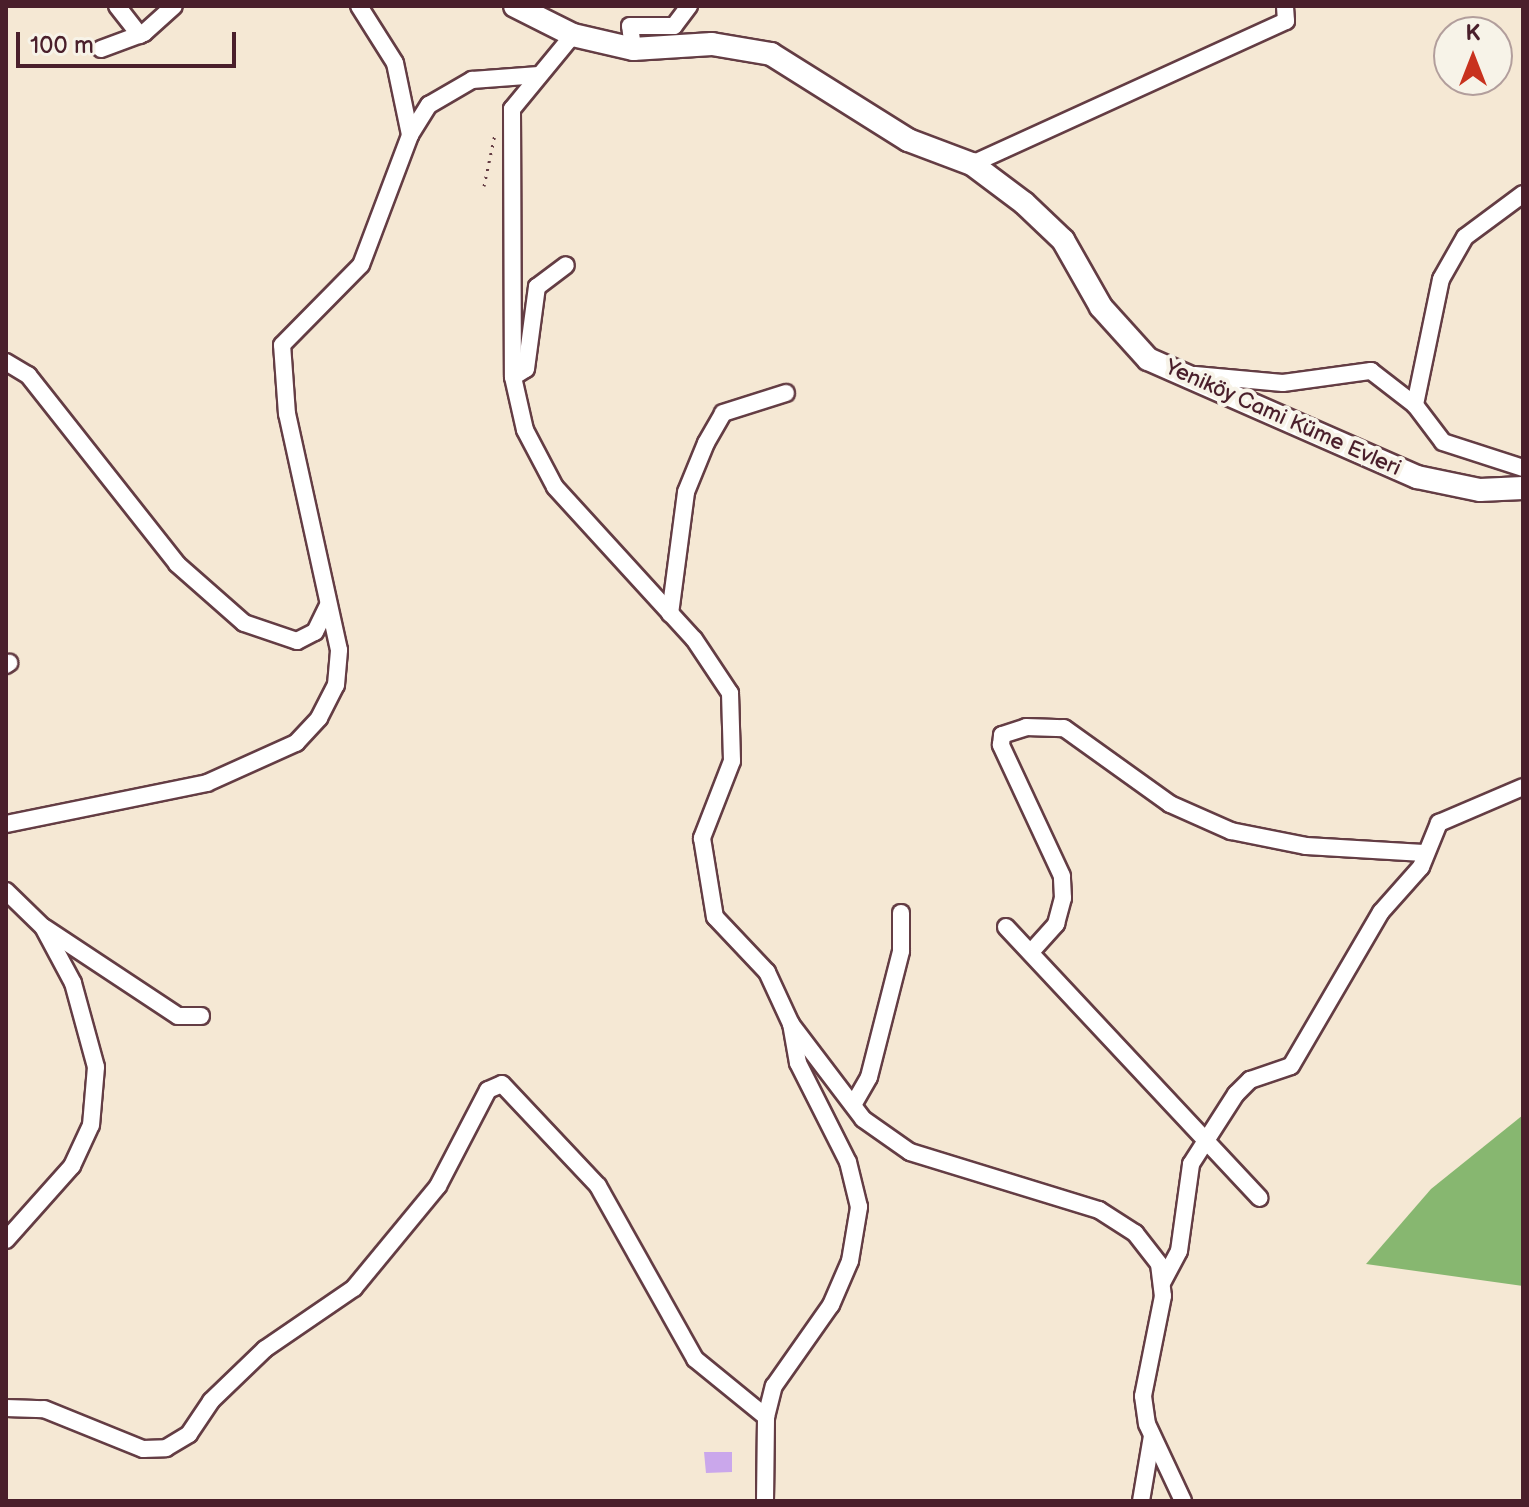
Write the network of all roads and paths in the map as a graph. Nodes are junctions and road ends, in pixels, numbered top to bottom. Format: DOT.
graph roads {
  1 [pos="117,6"];
  2 [pos="174,6"];
  3 [pos="359,6"];
  4 [pos="515,6"];
  5 [pos="689,6"];
  6 [pos="1285,6"];
  7 [pos="140,35"];
  8 [pos="573,35"];
  9 [pos="101,49"];
  10 [pos="633,49"];
  11 [pos="539,75"];
  12 [pos="410,135"];
  13 [pos="972,164"];
  14 [pos="1523,194"];
  15 [pos="566,265"];
  16 [pos="6,362"];
  17 [pos="1185,374"];
  18 [pos="513,377"];
  19 [pos="786,393"];
  20 [pos="1415,405"];
  21 [pos="1523,468"];
  22 [pos="1523,488"];
  23 [pos="328,605"];
  24 [pos="670,614"];
  25 [pos="1523,787"];
  26 [pos="6,824"];
  27 [pos="1424,853"];
  28 [pos="6,891"];
  29 [pos="901,913"];
  30 [pos="43,927"];
  31 [pos="1006,927"];
  32 [pos="1031,952"];
  33 [pos="201,1016"];
  34 [pos="791,1024"];
  35 [pos="853,1105"];
  36 [pos="1211,1138"];
  37 [pos="1260,1198"];
  38 [pos="6,1240"];
  39 [pos="1162,1283"];
  40 [pos="6,1408"];
  41 [pos="766,1417"];
  42 [pos="1152,1435"];
  43 [pos="765,1501"];
  44 [pos="1141,1501"];
  45 [pos="1183,1501"];
  1 -- 7 [label="street"];
  2 -- 7 [label="street"];
  3 -- 12 [label="street"];
  4 -- 8 [label="street, Yeniköy Cami Küme Evleri"];
  5 -- 10 [label="street"];
  6 -- 13 [label="street"];
  7 -- 9 [label="street"];
  8 -- 10 [label="street, Yeniköy Cami Küme Evleri"];
  8 -- 11 [label="street"];
  10 -- 13 [label="street, Yeniköy Cami Küme Evleri"];
  11 -- 12 [label="street"];
  11 -- 18 [label="street"];
  12 -- 23 [label="street"];
  13 -- 17 [label="street, Yeniköy Cami Küme Evleri"];
  14 -- 20 [label="street"];
  15 -- 18 [label="street"];
  16 -- 23 [label="street"];
  17 -- 20 [label="street"];
  17 -- 22 [label="street, Yeniköy Cami Küme Evleri"];
  18 -- 24 [label="street"];
  19 -- 24 [label="street"];
  20 -- 21 [label="street"];
  23 -- 26 [label="street"];
  24 -- 34 [label="street"];
  25 -- 27 [label="street"];
  27 -- 32 [label="street"];
  27 -- 36 [label="street"];
  28 -- 30 [label="street"];
  29 -- 35 [label="street"];
  30 -- 33 [label="street"];
  30 -- 38 [label="street"];
  31 -- 32 [label="street"];
  32 -- 36 [label="street"];
  34 -- 35 [label="street"];
  34 -- 41 [label="street"];
  35 -- 39 [label="street"];
  36 -- 37 [label="street"];
  36 -- 39 [label="street"];
  39 -- 42 [label="street"];
  40 -- 41 [label="street"];
  41 -- 43 [label="street"];
  42 -- 44 [label="street"];
  42 -- 45 [label="street"];
}
